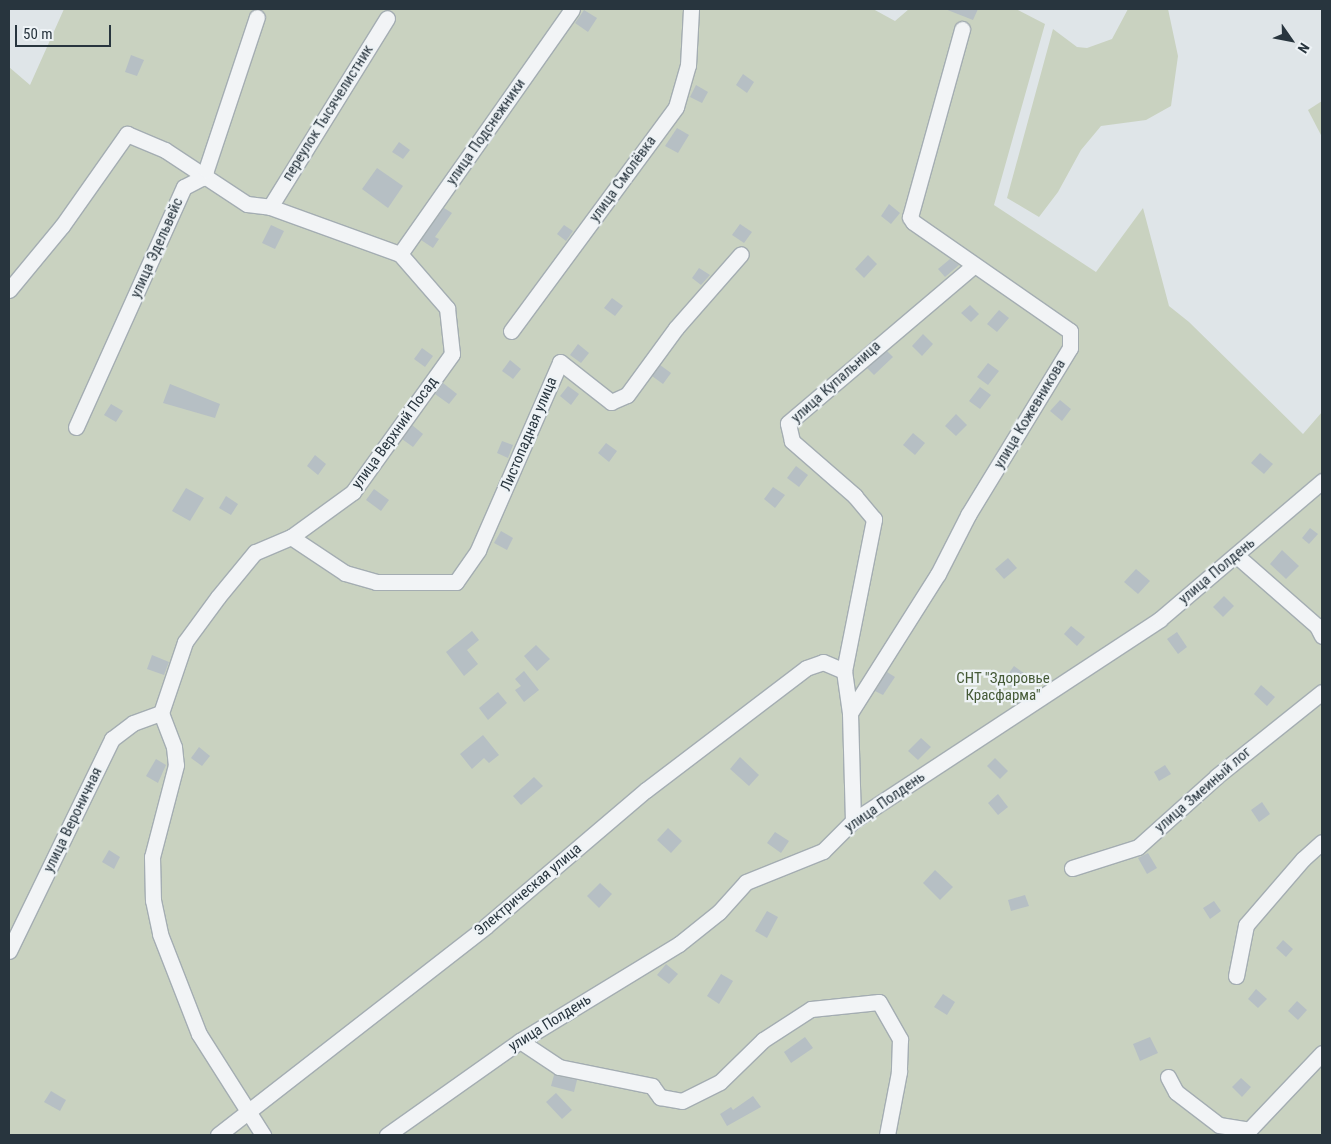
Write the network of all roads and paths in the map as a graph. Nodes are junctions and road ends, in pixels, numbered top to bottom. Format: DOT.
graph roads {
  1 [pos="572,9"];
  2 [pos="691,9"];
  3 [pos="257,17"];
  4 [pos="387,18"];
  5 [pos="962,29"];
  6 [pos="202,178"];
  7 [pos="270,207"];
  8 [pos="400,254"];
  9 [pos="741,254"];
  10 [pos="974,265"];
  11 [pos="9,290"];
  12 [pos="511,331"];
  13 [pos="76,427"];
  14 [pos="1322,481"];
  15 [pos="291,537"];
  16 [pos="1237,556"];
  17 [pos="1322,636"];
  18 [pos="844,670"];
  19 [pos="1322,692"];
  20 [pos="160,713"];
  21 [pos="850,713"];
  22 [pos="854,821"];
  23 [pos="1322,842"];
  24 [pos="1072,868"];
  25 [pos="9,951"];
  26 [pos="1236,976"];
  27 [pos="520,1041"];
  28 [pos="1322,1053"];
  29 [pos="1168,1077"];
  30 [pos="247,1110"];
  31 [pos="218,1135"];
  32 [pos="263,1135"];
  33 [pos="386,1135"];
  34 [pos="887,1135"];
  1 -- 8 [label="street, улица Подснежники"];
  2 -- 12 [label="street, улица Смолёвка"];
  3 -- 6 [label="street"];
  4 -- 7 [label="street, переулок Тысячелистник"];
  5 -- 10 [label="street, улица Кожевникова"];
  6 -- 7 [label="street, улица Верхний Посад"];
  6 -- 11 [label="street, улица Верхний Посад"];
  6 -- 13 [label="street, улица Эдельвейс"];
  7 -- 8 [label="street, улица Верхний Посад"];
  8 -- 15 [label="street, улица Верхний Посад"];
  9 -- 15 [label="street, Листопадная улица"];
  10 -- 18 [label="street, улица Купальница"];
  10 -- 21 [label="street, улица Кожевникова"];
  14 -- 16 [label="street, улица Полдень"];
  15 -- 20 [label="street, улица Верхний Посад"];
  16 -- 17 [label="street"];
  16 -- 22 [label="street, улица Полдень"];
  18 -- 21 [label="street, улица Купальница"];
  18 -- 30 [label="street, Электрическая улица"];
  19 -- 24 [label="street, улица Змеиный лог"];
  20 -- 25 [label="street, улица Вероничная"];
  20 -- 30 [label="street"];
  21 -- 22 [label="street"];
  22 -- 27 [label="street, улица Полдень"];
  23 -- 26 [label="street"];
  27 -- 33 [label="street, улица Полдень"];
  27 -- 34 [label="street"];
  28 -- 29 [label="street"];
  30 -- 31 [label="street, Электрическая улица"];
  30 -- 32 [label="street"];
}
